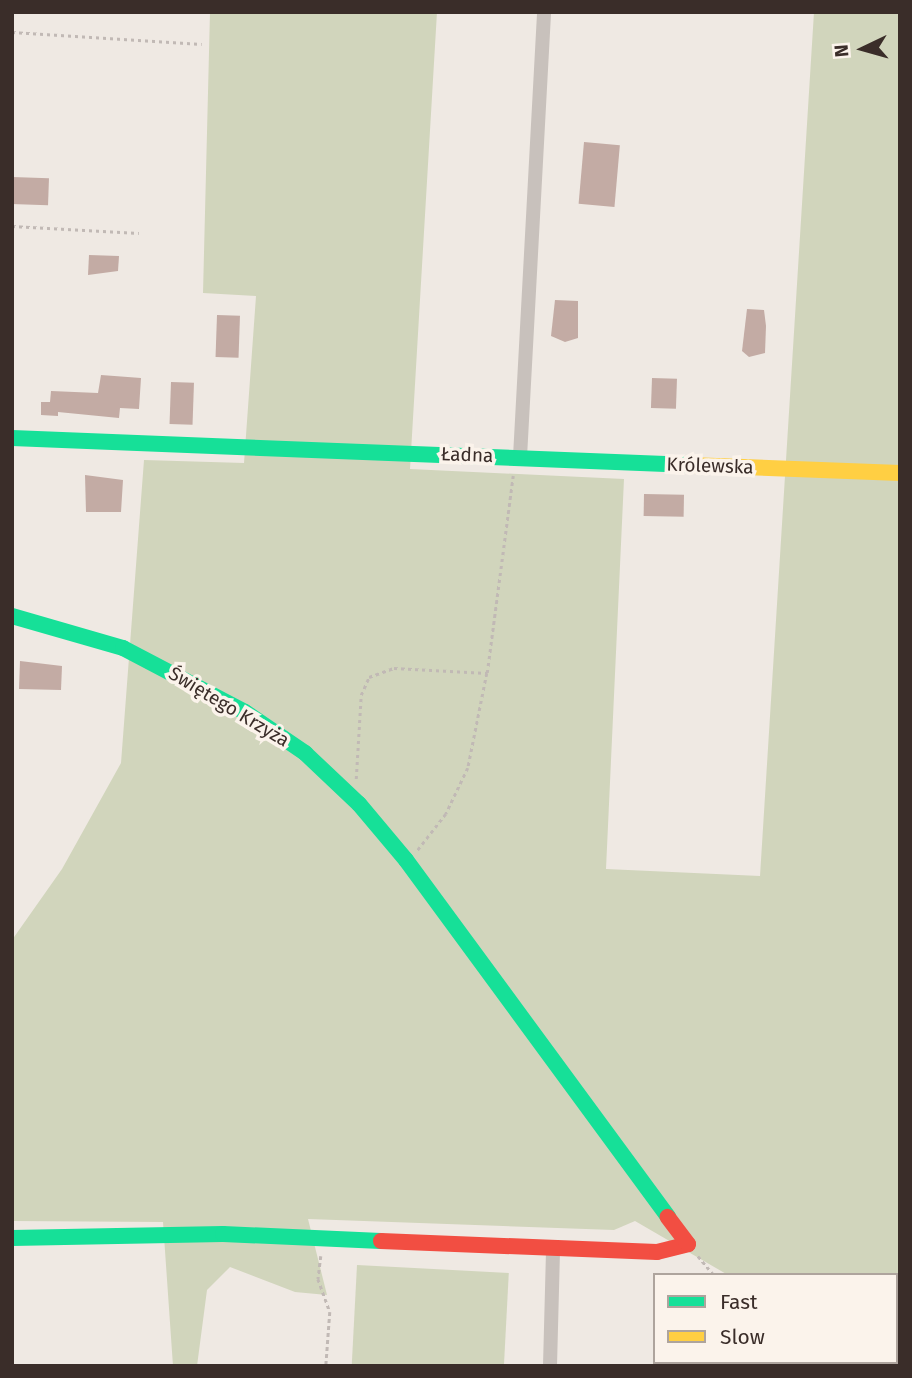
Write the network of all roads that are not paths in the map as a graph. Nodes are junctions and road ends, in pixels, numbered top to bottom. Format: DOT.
graph roads {
  1 [pos="544,12"];
  2 [pos="12,438"];
  3 [pos="520,457"];
  4 [pos="900,472"];
  5 [pos="12,616"];
  6 [pos="12,1238"];
  7 [pos="553,1250"];
  8 [pos="550,1366"];
  1 -- 3 [label="street, Ładna"];
  2 -- 3 [label="street, Ładna"];
  3 -- 4 [label="street, Królewska"];
  5 -- 7 [label="street, Świętego Krzyża"];
  6 -- 7 [label="street"];
  7 -- 8 [label="street"];
}
